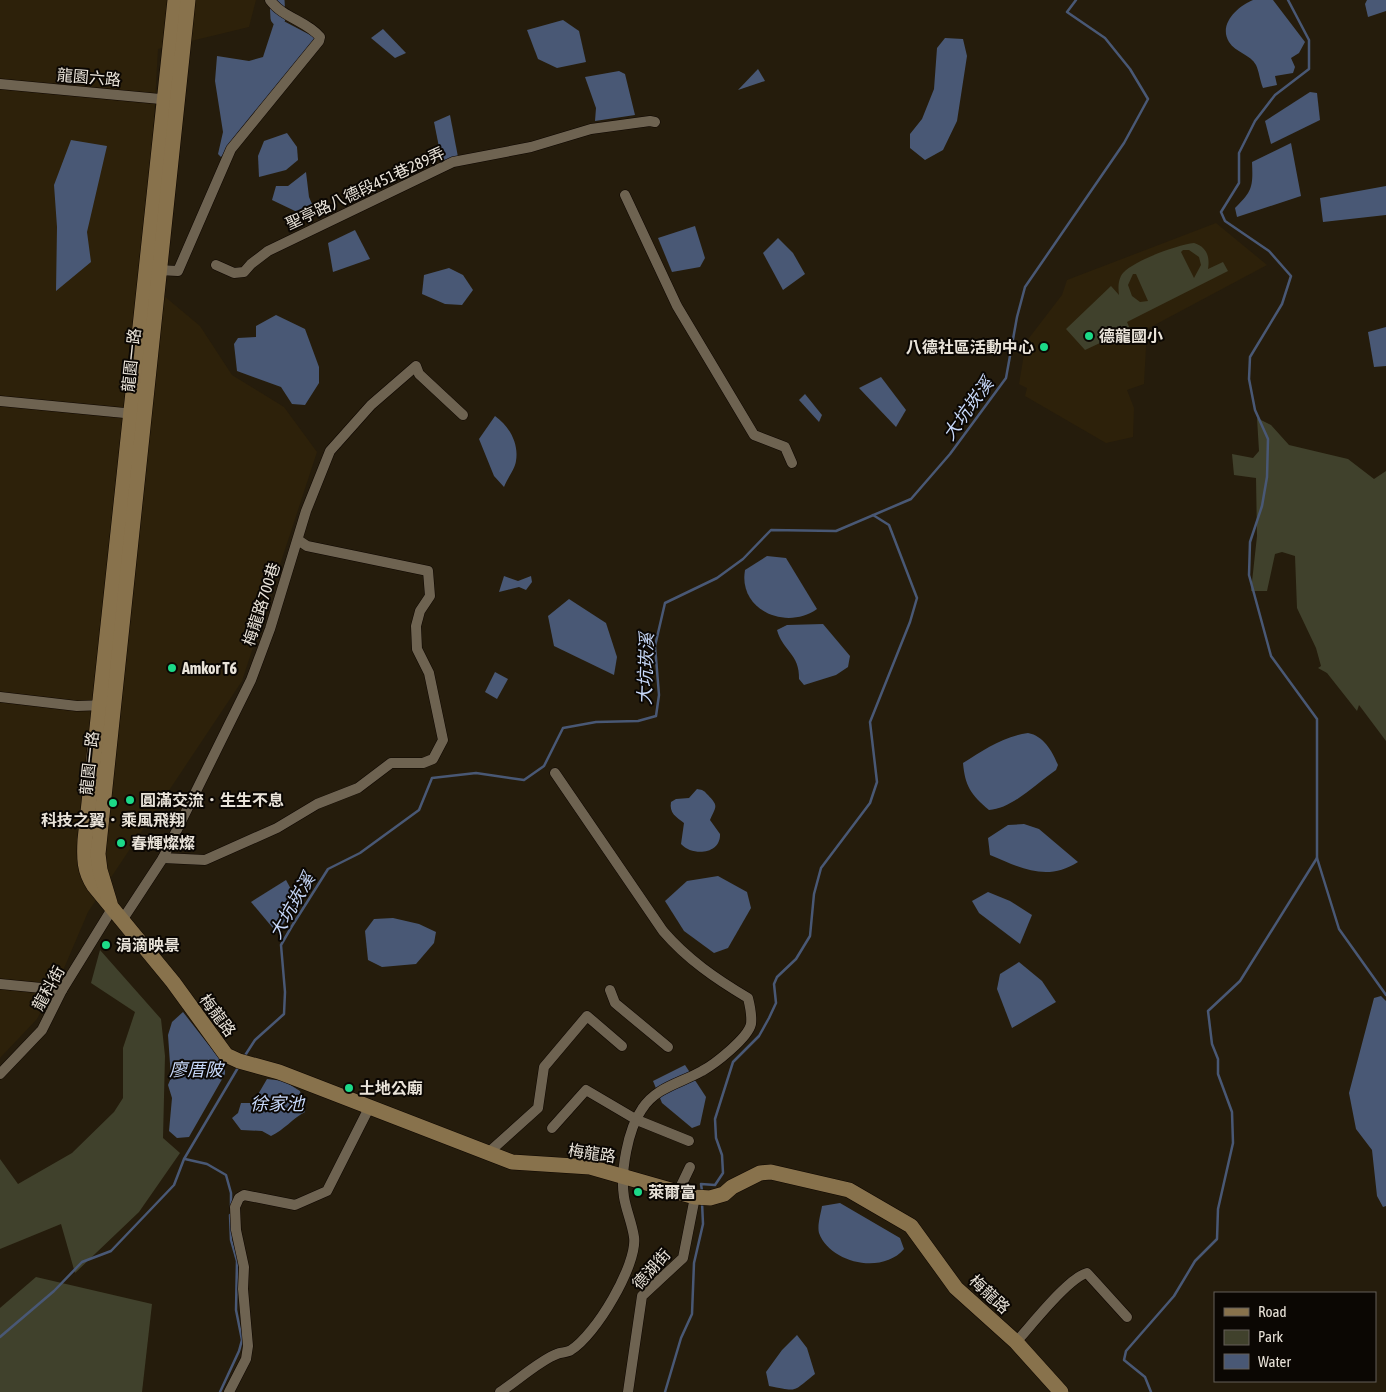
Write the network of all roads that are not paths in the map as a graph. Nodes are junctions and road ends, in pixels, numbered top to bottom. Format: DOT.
graph roads {
  1 [pos="175,0"];
  2 [pos="188,0"];
  3 [pos="270,1"];
  4 [pos="0,84"];
  5 [pos="170,100"];
  6 [pos="655,122"];
  7 [pos="625,195"];
  8 [pos="216,265"];
  9 [pos="158,270"];
  10 [pos="0,401"];
  11 [pos="137,414"];
  12 [pos="463,415"];
  13 [pos="792,463"];
  14 [pos="298,540"];
  15 [pos="0,697"];
  16 [pos="106,705"];
  17 [pos="556,773"];
  18 [pos="163,858"];
  19 [pos="118,914"];
  20 [pos="0,984"];
  21 [pos="62,990"];
  22 [pos="610,990"];
  23 [pos="622,1046"];
  24 [pos="668,1047"];
  25 [pos="0,1074"];
  26 [pos="369,1108"];
  27 [pos="637,1120"];
  28 [pos="552,1128"];
  29 [pos="689,1142"];
  30 [pos="488,1153"];
  31 [pos="690,1167"];
  32 [pos="622,1175"];
  33 [pos="678,1192"];
  34 [pos="700,1197"];
  35 [pos="1127,1317"];
  36 [pos="1016,1342"];
  37 [pos="229,1392"];
  38 [pos="500,1392"];
  39 [pos="628,1392"];
  40 [pos="1061,1392"];
  1 -- 5 [label="street, 龍園一路"];
  2 -- 5 [label="street, 龍園一路"];
  3 -- 9 [label="street"];
  4 -- 5 [label="street, 龍園六路"];
  5 -- 9 [label="street, 龍園一路"];
  5 -- 11 [label="street, 龍園一路"];
  6 -- 8 [label="street, 聖亭路八德段451巷289弄"];
  7 -- 13 [label="street"];
  9 -- 11 [label="street, 龍園一路"];
  10 -- 11 [label="street"];
  11 -- 16 [label="street, 龍園一路"];
  12 -- 14 [label="street, 梅龍路700巷"];
  14 -- 18 [label="street, 梅龍路700巷"];
  14 -- 18 [label="street"];
  15 -- 16 [label="street"];
  16 -- 19 [label="street, 龍園一路"];
  17 -- 27 [label="street"];
  18 -- 19 [label="street, 梅龍路700巷"];
  19 -- 21 [label="street, 龍科街"];
  19 -- 26 [label="street, 梅龍路"];
  20 -- 21 [label="street"];
  21 -- 25 [label="street, 龍科街"];
  22 -- 24 [label="street"];
  23 -- 30 [label="street"];
  26 -- 30 [label="street, 梅龍路"];
  26 -- 37 [label="street"];
  27 -- 28 [label="street"];
  27 -- 29 [label="street"];
  27 -- 32 [label="street"];
  30 -- 32 [label="street, 梅龍路"];
  31 -- 33 [label="street"];
  32 -- 33 [label="street, 梅龍路"];
  32 -- 38 [label="street"];
  33 -- 34 [label="street, 梅龍路"];
  34 -- 36 [label="street, 梅龍路"];
  34 -- 39 [label="street, 德湖街"];
  35 -- 36 [label="street"];
  36 -- 40 [label="street, 梅龍路"];
}
